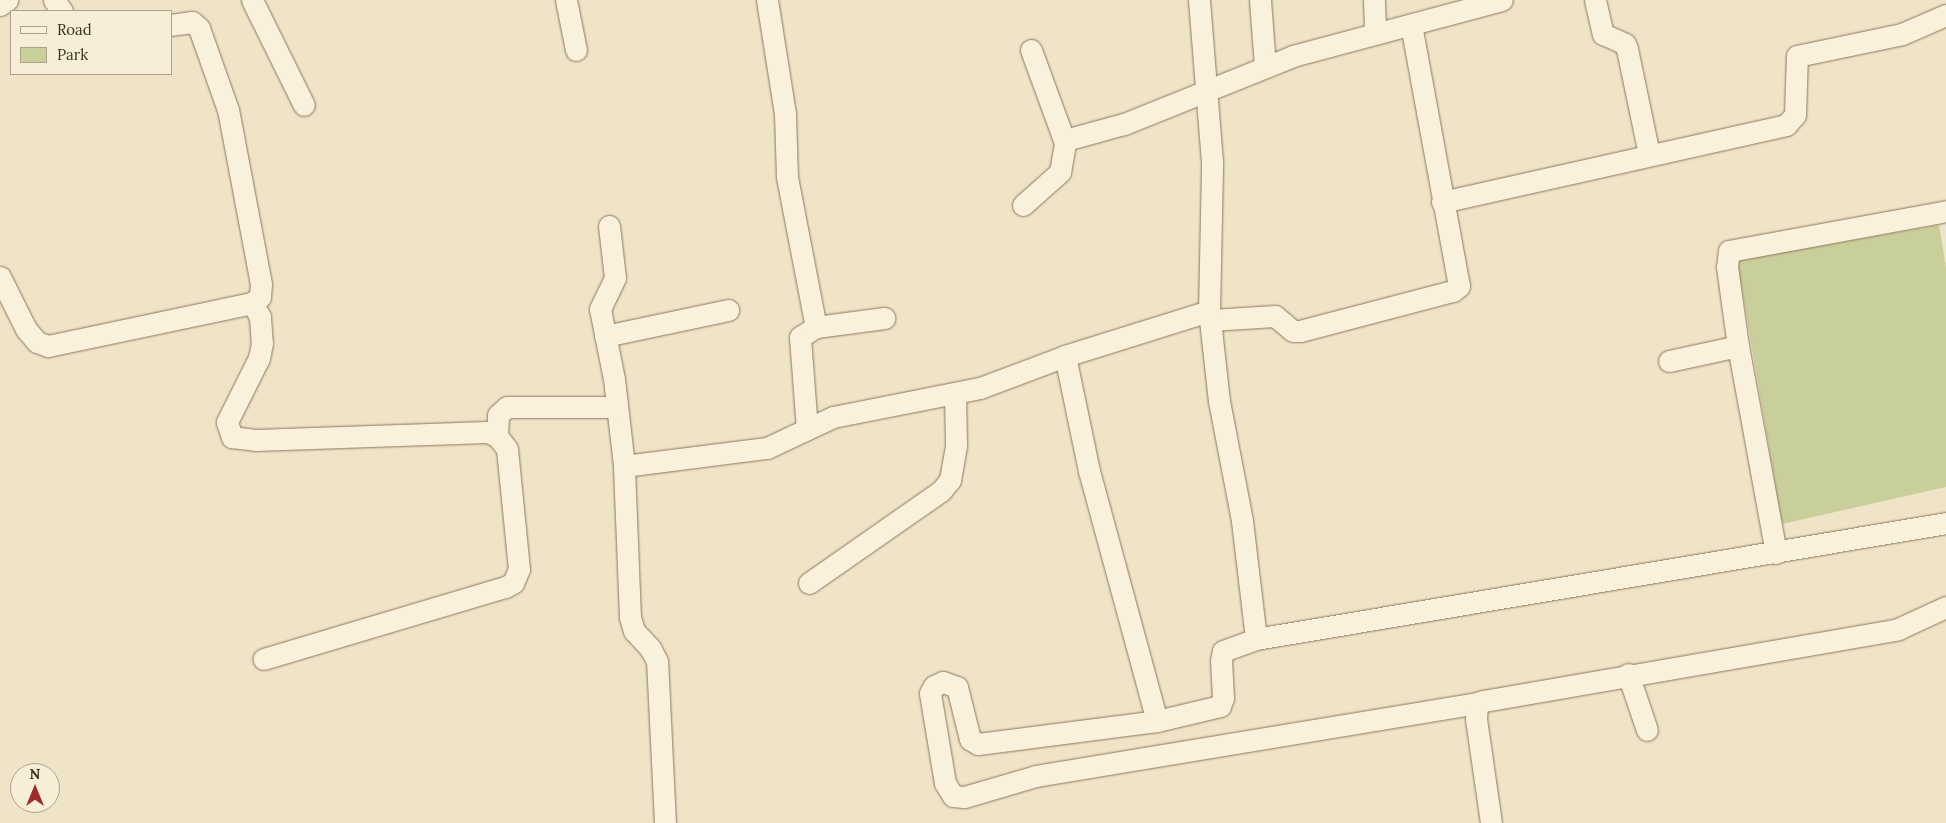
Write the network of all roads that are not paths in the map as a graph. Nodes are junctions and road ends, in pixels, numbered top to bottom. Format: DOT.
graph roads {
  1 [pos="7,0"];
  2 [pos="252,0"];
  3 [pos="566,0"];
  4 [pos="767,0"];
  5 [pos="1199,0"];
  6 [pos="1260,0"];
  7 [pos="1374,0"];
  8 [pos="1502,0"];
  9 [pos="1595,0"];
  10 [pos="0,5"];
  11 [pos="1946,15"];
  12 [pos="172,25"];
  13 [pos="1411,25"];
  14 [pos="1375,34"];
  15 [pos="576,50"];
  16 [pos="1031,50"];
  17 [pos="1265,67"];
  18 [pos="1205,90"];
  19 [pos="304,106"];
  20 [pos="1065,143"];
  21 [pos="1649,154"];
  22 [pos="1442,202"];
  23 [pos="1023,205"];
  24 [pos="1946,211"];
  25 [pos="609,226"];
  26 [pos="0,277"];
  27 [pos="252,303"];
  28 [pos="728,310"];
  29 [pos="1210,316"];
  30 [pos="884,318"];
  31 [pos="816,327"];
  32 [pos="605,336"];
  33 [pos="1738,346"];
  34 [pos="1065,356"];
  35 [pos="1669,361"];
  36 [pos="955,395"];
  37 [pos="617,408"];
  38 [pos="807,429"];
  39 [pos="497,436"];
  40 [pos="624,466"];
  41 [pos="1946,523"];
  42 [pos="1776,553"];
  43 [pos="809,583"];
  44 [pos="1946,607"];
  45 [pos="1256,639"];
  46 [pos="263,659"];
  47 [pos="1628,674"];
  48 [pos="1477,704"];
  49 [pos="1156,721"];
  50 [pos="1647,730"];
  51 [pos="665,823"];
  52 [pos="1491,823"];
  1 -- 10 [label="street"];
  2 -- 19 [label="street"];
  3 -- 15 [label="street"];
  4 -- 31 [label="street"];
  5 -- 18 [label="street"];
  6 -- 17 [label="street"];
  7 -- 14 [label="street"];
  8 -- 13 [label="street"];
  9 -- 21 [label="street"];
  11 -- 21 [label="street"];
  12 -- 27 [label="street"];
  13 -- 14 [label="street"];
  13 -- 22 [label="street"];
  14 -- 17 [label="street"];
  16 -- 20 [label="street"];
  17 -- 18 [label="street"];
  18 -- 20 [label="street"];
  18 -- 29 [label="street"];
  20 -- 23 [label="street"];
  21 -- 22 [label="street"];
  22 -- 29 [label="street"];
  24 -- 33 [label="street"];
  25 -- 32 [label="street"];
  26 -- 27 [label="street"];
  27 -- 39 [label="street"];
  28 -- 32 [label="street"];
  29 -- 34 [label="street"];
  29 -- 45 [label="street"];
  30 -- 31 [label="street"];
  31 -- 38 [label="street"];
  32 -- 37 [label="street"];
  33 -- 35 [label="street"];
  33 -- 42 [label="street"];
  34 -- 36 [label="street"];
  34 -- 49 [label="street"];
  36 -- 38 [label="street"];
  36 -- 43 [label="street"];
  37 -- 39 [label="street"];
  37 -- 40 [label="street"];
  38 -- 40 [label="street"];
  39 -- 46 [label="street"];
  40 -- 51 [label="street"];
  41 -- 42 [label="street"];
  42 -- 45 [label="street"];
  44 -- 47 [label="street"];
  45 -- 49 [label="street"];
  47 -- 48 [label="street"];
  47 -- 50 [label="street"];
  48 -- 49 [label="street"];
  48 -- 52 [label="street"];
}
